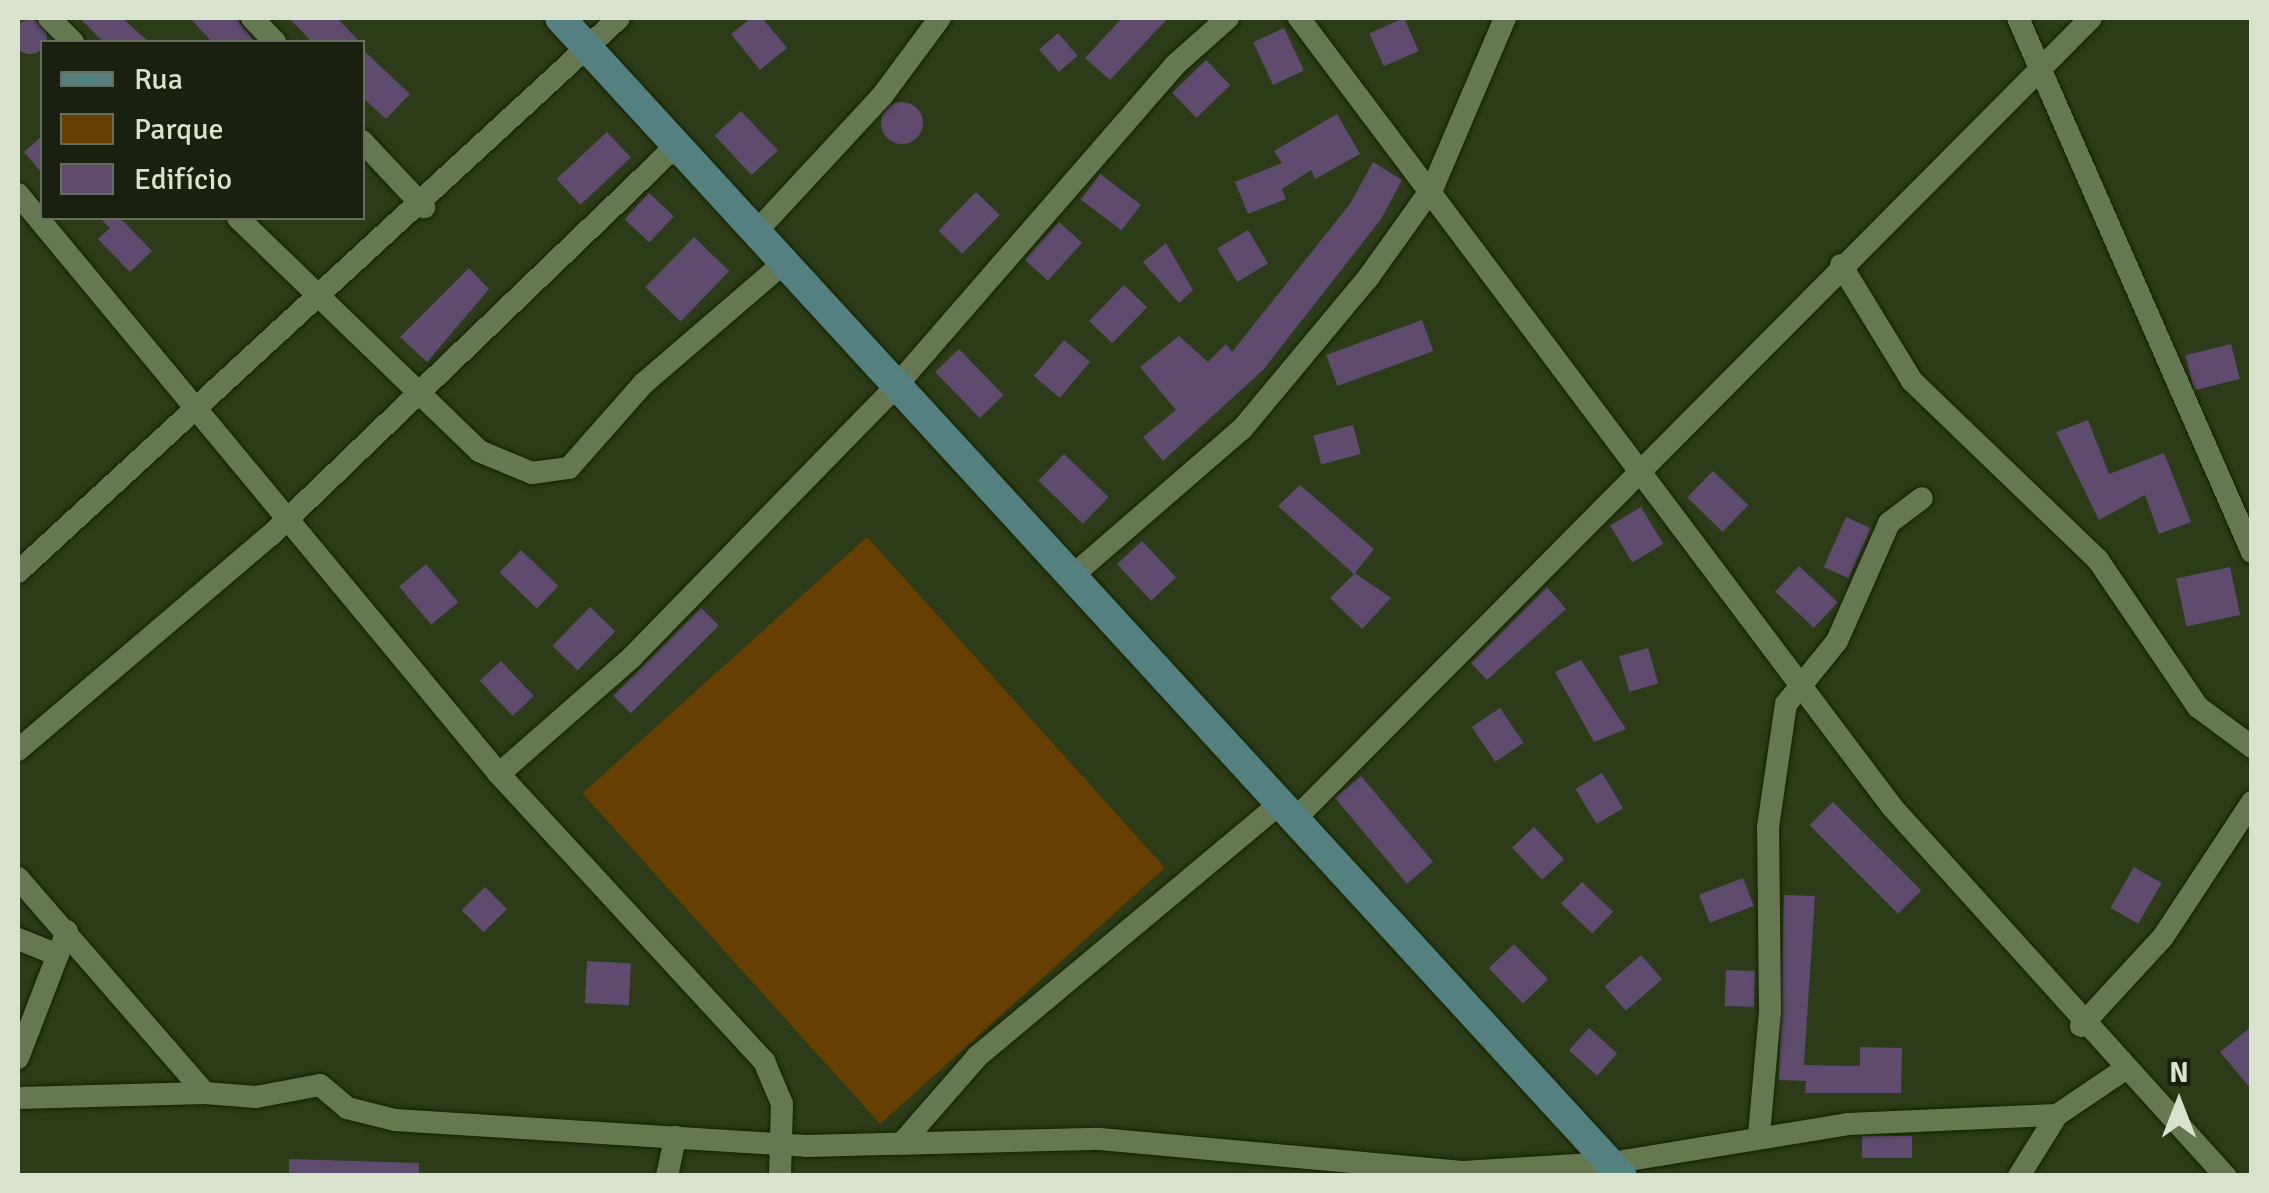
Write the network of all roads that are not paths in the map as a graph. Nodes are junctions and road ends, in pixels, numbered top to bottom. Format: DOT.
graph roads {
  1 [pos="49,18"];
  2 [pos="252,18"];
  3 [pos="560,18"];
  4 [pos="620,18"];
  5 [pos="1228,18"];
  6 [pos="1299,18"];
  7 [pos="1505,18"];
  8 [pos="2018,18"];
  9 [pos="2090,18"];
  10 [pos="929,23"];
  11 [pos="71,40"];
  12 [pos="273,40"];
  13 [pos="588,48"];
  14 [pos="2040,72"];
  15 [pos="365,145"];
  16 [pos="677,145"];
  17 [pos="1433,187"];
  18 [pos="18,194"];
  19 [pos="424,207"];
  20 [pos="240,220"];
  21 [pos="756,232"];
  22 [pos="785,262"];
  23 [pos="1841,265"];
  24 [pos="318,303"];
  25 [pos="897,385"];
  26 [pos="419,395"];
  27 [pos="197,409"];
  28 [pos="1639,471"];
  29 [pos="1922,498"];
  30 [pos="290,514"];
  31 [pos="2252,552"];
  32 [pos="18,572"];
  33 [pos="1072,576"];
  34 [pos="1798,687"];
  35 [pos="2252,747"];
  36 [pos="18,750"];
  37 [pos="499,774"];
  38 [pos="2252,802"];
  39 [pos="1288,811"];
  40 [pos="18,878"];
  41 [pos="67,931"];
  42 [pos="18,939"];
  43 [pos="58,955"];
  44 [pos="2082,1026"];
  45 [pos="18,1058"];
  46 [pos="2125,1069"];
  47 [pos="206,1092"];
  48 [pos="18,1098"];
  49 [pos="2057,1115"];
  50 [pos="1759,1136"];
  51 [pos="675,1137"];
  52 [pos="903,1142"];
  53 [pos="785,1144"];
  54 [pos="1616,1169"];
  55 [pos="1334,1170"];
  56 [pos="667,1176"];
  57 [pos="780,1176"];
  58 [pos="2019,1176"];
  59 [pos="2226,1176"];
  1 -- 11 [label="street"];
  2 -- 12 [label="street"];
  3 -- 13 [label="main road"];
  4 -- 13 [label="street"];
  5 -- 25 [label="street"];
  6 -- 17 [label="street"];
  7 -- 17 [label="street"];
  8 -- 14 [label="street"];
  9 -- 14 [label="street"];
  10 -- 21 [label="street"];
  13 -- 16 [label="main road"];
  13 -- 19 [label="street"];
  14 -- 23 [label="street"];
  14 -- 31 [label="street"];
  15 -- 19 [label="street"];
  16 -- 21 [label="main road"];
  16 -- 26 [label="street"];
  17 -- 28 [label="street"];
  17 -- 33 [label="street"];
  18 -- 27 [label="street"];
  19 -- 24 [label="street"];
  20 -- 24 [label="street"];
  21 -- 22 [label="main road"];
  22 -- 25 [label="main road"];
  22 -- 26 [label="street"];
  23 -- 28 [label="street"];
  23 -- 35 [label="street"];
  24 -- 26 [label="street"];
  24 -- 27 [label="street"];
  25 -- 33 [label="main road"];
  25 -- 37 [label="street"];
  26 -- 30 [label="street"];
  27 -- 30 [label="street"];
  27 -- 32 [label="street"];
  28 -- 34 [label="street"];
  28 -- 39 [label="street"];
  29 -- 34 [label="street"];
  30 -- 36 [label="street"];
  30 -- 37 [label="street"];
  33 -- 39 [label="main road"];
  34 -- 44 [label="street"];
  34 -- 50 [label="street"];
  37 -- 53 [label="street"];
  38 -- 44 [label="street"];
  39 -- 52 [label="street"];
  39 -- 54 [label="main road"];
  40 -- 41 [label="street"];
  41 -- 43 [label="street"];
  41 -- 47 [label="street"];
  42 -- 43 [label="street"];
  43 -- 45 [label="street"];
  44 -- 46 [label="street"];
  46 -- 49 [label="street"];
  46 -- 59 [label="street"];
  47 -- 48 [label="street"];
  47 -- 51 [label="street"];
  49 -- 50 [label="street"];
  49 -- 58 [label="street"];
  50 -- 54 [label="street"];
  51 -- 53 [label="street"];
  51 -- 56 [label="street"];
  52 -- 53 [label="street"];
  52 -- 55 [label="street"];
  53 -- 57 [label="street"];
  54 -- 55 [label="street"];
}
